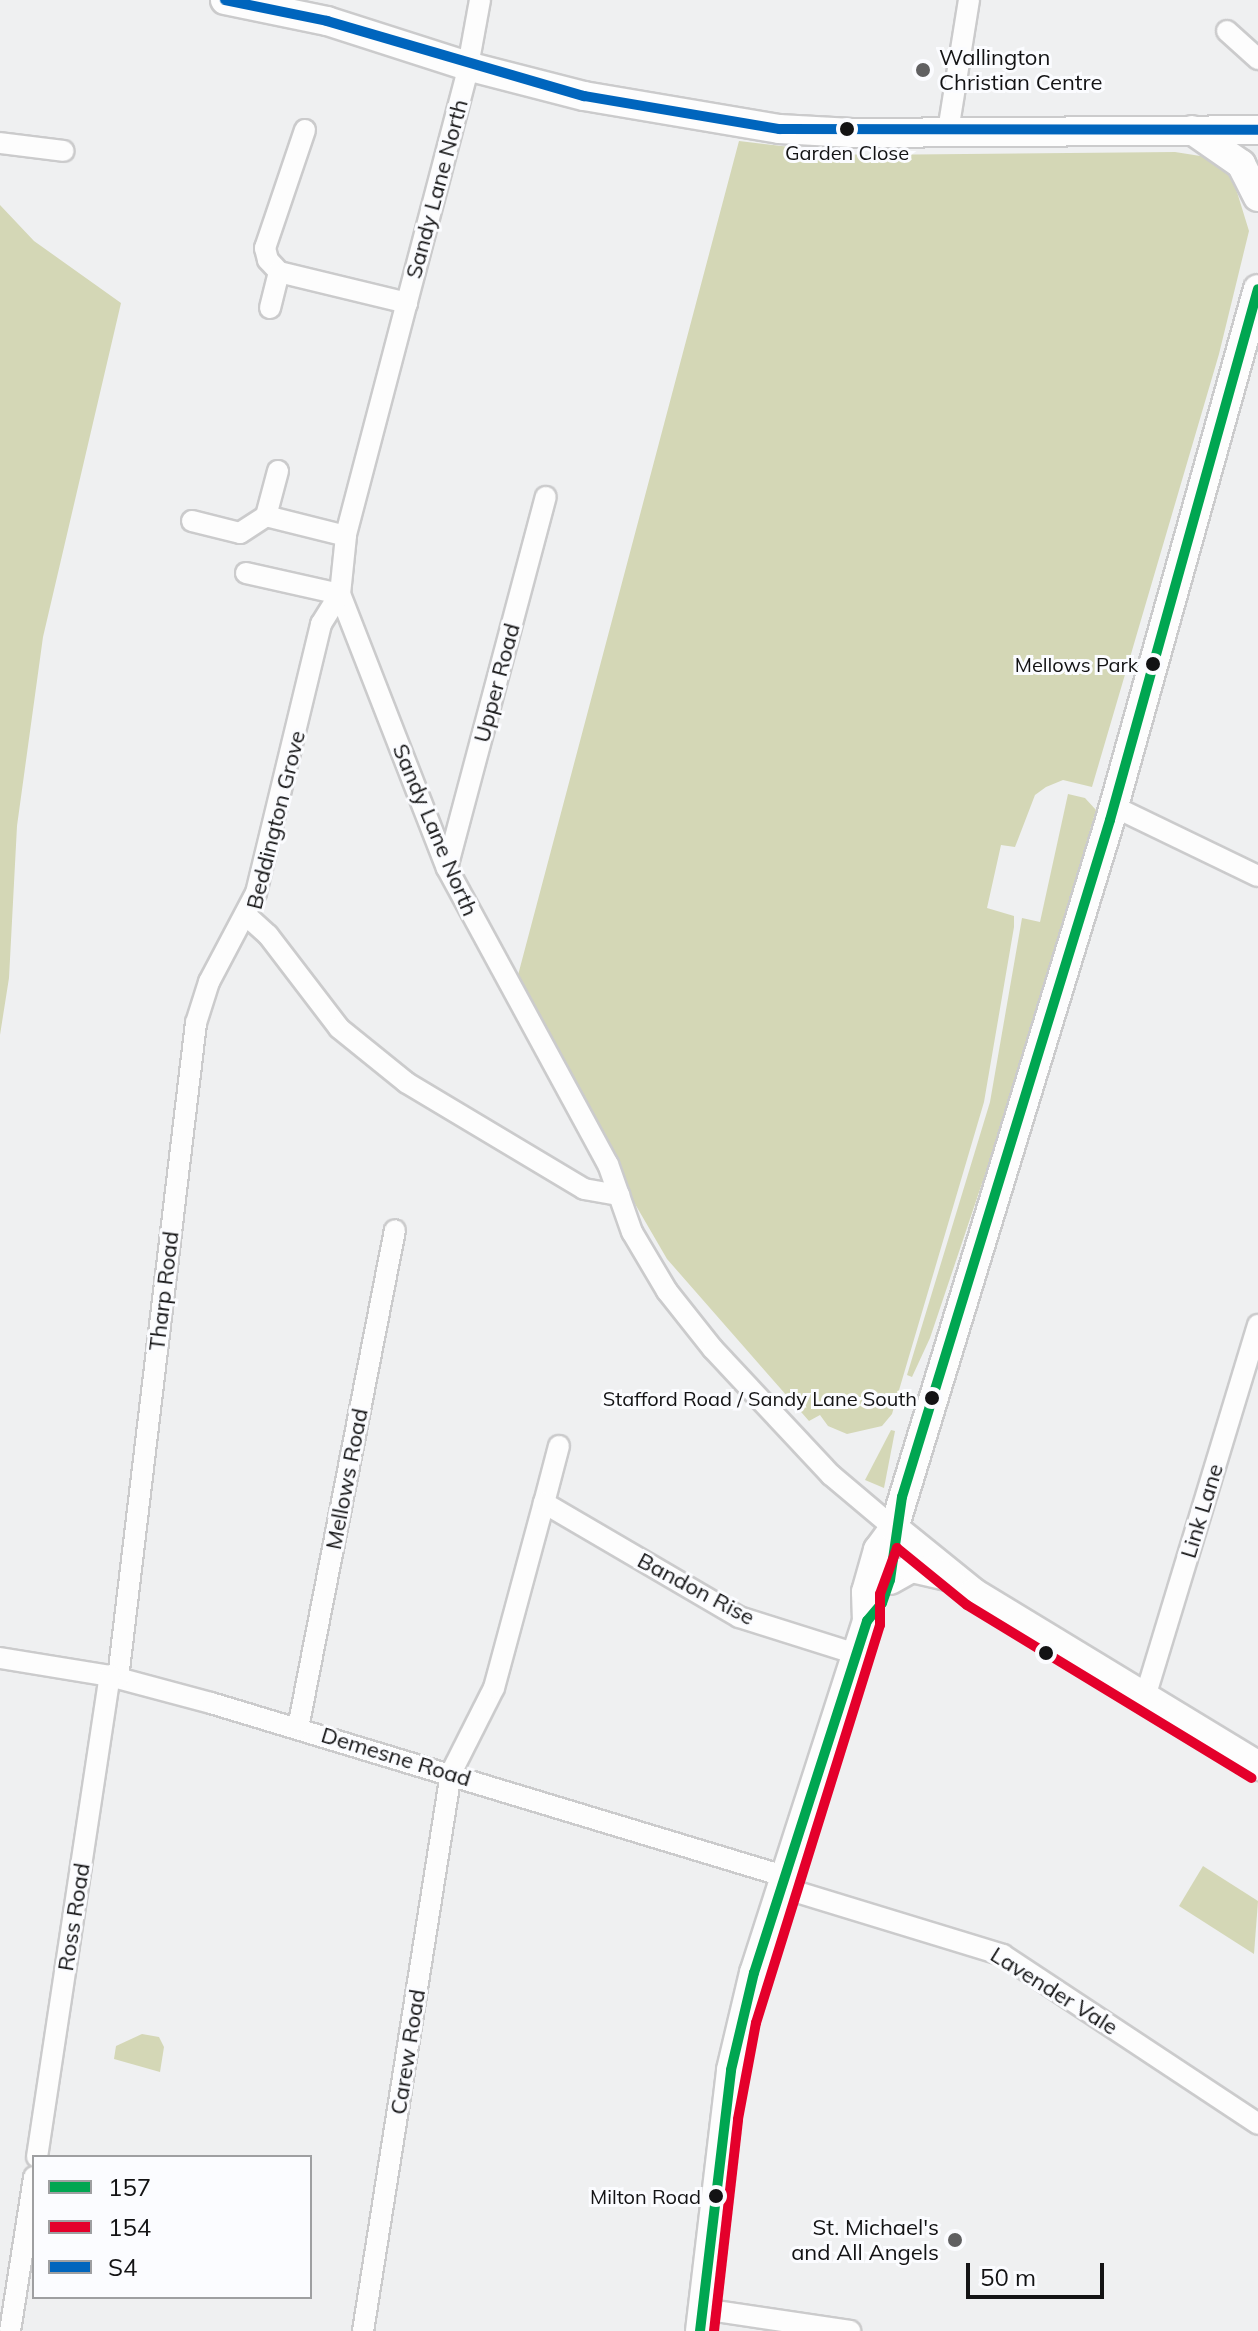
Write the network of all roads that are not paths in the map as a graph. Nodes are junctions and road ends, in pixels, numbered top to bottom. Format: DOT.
graph roads {
  1 [pos="225,0"];
  2 [pos="480,0"];
  3 [pos="969,0"];
  4 [pos="1227,31"];
  5 [pos="1258,59"];
  6 [pos="467,66"];
  7 [pos="1192,129"];
  8 [pos="305,130"];
  9 [pos="1258,130"];
  10 [pos="948,131"];
  11 [pos="0,143"];
  12 [pos="64,151"];
  13 [pos="1258,197"];
  14 [pos="279,272"];
  15 [pos="1258,289"];
  16 [pos="407,303"];
  17 [pos="270,308"];
  18 [pos="278,471"];
  19 [pos="546,497"];
  20 [pos="266,516"];
  21 [pos="192,521"];
  22 [pos="346,536"];
  23 [pos="246,573"];
  24 [pos="340,594"];
  25 [pos="1113,806"];
  26 [pos="447,868"];
  27 [pos="1258,876"];
  28 [pos="248,917"];
  29 [pos="619,1195"];
  30 [pos="395,1230"];
  31 [pos="1258,1325"];
  32 [pos="559,1446"];
  33 [pos="544,1503"];
  34 [pos="894,1528"];
  35 [pos="951,1577"];
  36 [pos="890,1580"];
  37 [pos="867,1621"];
  38 [pos="856,1654"];
  39 [pos="0,1658"];
  40 [pos="114,1677"];
  41 [pos="1145,1697"];
  42 [pos="298,1728"];
  43 [pos="1258,1766"];
  44 [pos="451,1773"];
  45 [pos="786,1882"];
  46 [pos="1258,2124"];
  47 [pos="37,2155"];
  48 [pos="32,2190"];
  49 [pos="701,2320"];
  50 [pos="10,2331"];
  51 [pos="363,2331"];
  52 [pos="850,2331"];
  1 -- 6 [label="main road"];
  2 -- 6 [label="street, Sandy Lane North"];
  3 -- 10 [label="street"];
  4 -- 5 [label="street"];
  6 -- 10 [label="main road"];
  6 -- 16 [label="street, Sandy Lane North"];
  7 -- 9 [label="main road"];
  7 -- 10 [label="main road"];
  7 -- 13 [label="main road"];
  8 -- 14 [label="street"];
  11 -- 12 [label="street"];
  14 -- 16 [label="street"];
  14 -- 17 [label="street"];
  15 -- 25 [label="main road"];
  16 -- 22 [label="street, Sandy Lane North"];
  18 -- 20 [label="street"];
  19 -- 26 [label="street, Upper Road"];
  20 -- 21 [label="street"];
  20 -- 22 [label="street"];
  22 -- 24 [label="street, Sandy Lane North"];
  23 -- 24 [label="street"];
  24 -- 26 [label="street, Sandy Lane North"];
  24 -- 28 [label="street, Beddington Grove"];
  25 -- 27 [label="street"];
  25 -- 34 [label="main road"];
  26 -- 29 [label="street, Sandy Lane North"];
  28 -- 29 [label="street, Beddington Grove"];
  28 -- 40 [label="street, Tharp Road"];
  29 -- 34 [label="street, Sandy Lane North"];
  30 -- 42 [label="street, Mellows Road"];
  31 -- 41 [label="street, Link Lane"];
  32 -- 33 [label="street"];
  33 -- 38 [label="street, Bandon Rise"];
  33 -- 44 [label="street"];
  34 -- 35 [label="main road"];
  34 -- 36 [label="main road"];
  34 -- 37 [label="main road"];
  35 -- 36 [label="main road"];
  35 -- 41 [label="main road"];
  36 -- 37 [label="main road"];
  37 -- 38 [label="main road"];
  38 -- 45 [label="main road"];
  39 -- 40 [label="street, Demesne Road"];
  40 -- 42 [label="street, Demesne Road"];
  40 -- 47 [label="street, Ross Road"];
  41 -- 43 [label="main road"];
  42 -- 44 [label="street, Demesne Road"];
  44 -- 45 [label="street, Demesne Road"];
  44 -- 51 [label="street, Carew Road"];
  45 -- 46 [label="street, Lavender Vale"];
  45 -- 49 [label="main road"];
  48 -- 50 [label="street"];
  49 -- 52 [label="street"];
}
